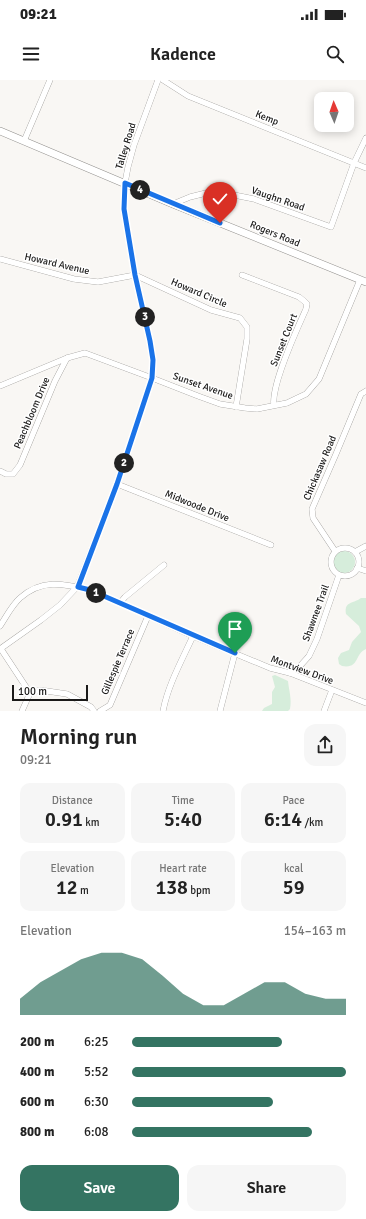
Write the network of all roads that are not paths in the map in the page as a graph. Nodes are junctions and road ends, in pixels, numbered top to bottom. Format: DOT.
graph roads {
  1 [pos="50,80"];
  2 [pos="158,80"];
  3 [pos="163,80"];
  4 [pos="0,131"];
  5 [pos="366,138"];
  6 [pos="24,141"];
  7 [pos="354,163"];
  8 [pos="366,168"];
  9 [pos="125,183"];
  10 [pos="173,204"];
  11 [pos="0,260"];
  12 [pos="135,275"];
  13 [pos="242,275"];
  14 [pos="363,281"];
  15 [pos="67,358"];
  16 [pos="152,378"];
  17 [pos="0,386"];
  18 [pos="366,391"];
  19 [pos="274,405"];
  20 [pos="236,407"];
  21 [pos="0,471"];
  22 [pos="117,484"];
  23 [pos="271,545"];
  24 [pos="366,546"];
  25 [pos="335,551"];
  26 [pos="355,552"];
  27 [pos="164,565"];
  28 [pos="357,568"];
  29 [pos="366,571"];
  30 [pos="340,575"];
  31 [pos="78,587"];
  32 [pos="120,603"];
  33 [pos="148,616"];
  34 [pos="0,626"];
  35 [pos="193,636"];
  36 [pos="0,649"];
  37 [pos="235,653"];
  38 [pos="290,673"];
  39 [pos="332,690"];
  40 [pos="30,692"];
  41 [pos="366,703"];
  42 [pos="22,711"];
  43 [pos="94,711"];
  44 [pos="100,711"];
  45 [pos="163,711"];
  46 [pos="220,711"];
  47 [pos="324,711"];
  1 -- 6 [label="street"];
  2 -- 9 [label="street, Talley Road"];
  3 -- 7 [label="street, Kemp"];
  4 -- 6 [label="street, Rogers Road"];
  5 -- 7 [label="street"];
  6 -- 9 [label="street, Rogers Road"];
  7 -- 8 [label="street, Kemp"];
  7 -- 10 [label="street, Vaughn Road"];
  9 -- 10 [label="street, Rogers Road"];
  9 -- 12 [label="street, Talley Road"];
  10 -- 14 [label="street, Rogers Road"];
  11 -- 12 [label="street, Howard Avenue"];
  12 -- 16 [label="street, Talley Road"];
  12 -- 20 [label="street, Howard Circle"];
  13 -- 19 [label="street, Sunset Court"];
  14 -- 19 [label="street, Sunset Avenue"];
  15 -- 16 [label="street, Sunset Avenue"];
  15 -- 17 [label="street, Sunset Avenue"];
  15 -- 21 [label="street, Peachbloom Drive"];
  16 -- 20 [label="street, Sunset Avenue"];
  16 -- 22 [label="street, Talley Road"];
  18 -- 25 [label="street, Chickasaw Road"];
  19 -- 20 [label="street, Sunset Avenue"];
  22 -- 23 [label="street, Midwoode Drive"];
  22 -- 31 [label="street, Talley Road"];
  24 -- 26 [label="street"];
  25 -- 26 [label="street"];
  25 -- 30 [label="street, Shawnee Trail"];
  26 -- 28 [label="street"];
  27 -- 32 [label="street"];
  28 -- 29 [label="street"];
  28 -- 30 [label="street, Shawnee Trail"];
  30 -- 38 [label="street, Shawnee Trail"];
  31 -- 32 [label="street, Montview Drive"];
  31 -- 34 [label="street"];
  31 -- 36 [label="street, Talley Road"];
  32 -- 33 [label="street, Montview Drive"];
  33 -- 35 [label="street, Montview Drive"];
  33 -- 44 [label="street, Gillespie Terrace"];
  35 -- 37 [label="street, Montview Drive"];
  35 -- 45 [label="street"];
  36 -- 40 [label="street"];
  37 -- 38 [label="street, Montview Drive"];
  37 -- 46 [label="street"];
  38 -- 39 [label="street, Montview Drive"];
  39 -- 41 [label="street, Montview Drive"];
  39 -- 47 [label="street"];
  40 -- 42 [label="street"];
  40 -- 43 [label="street"];
}
